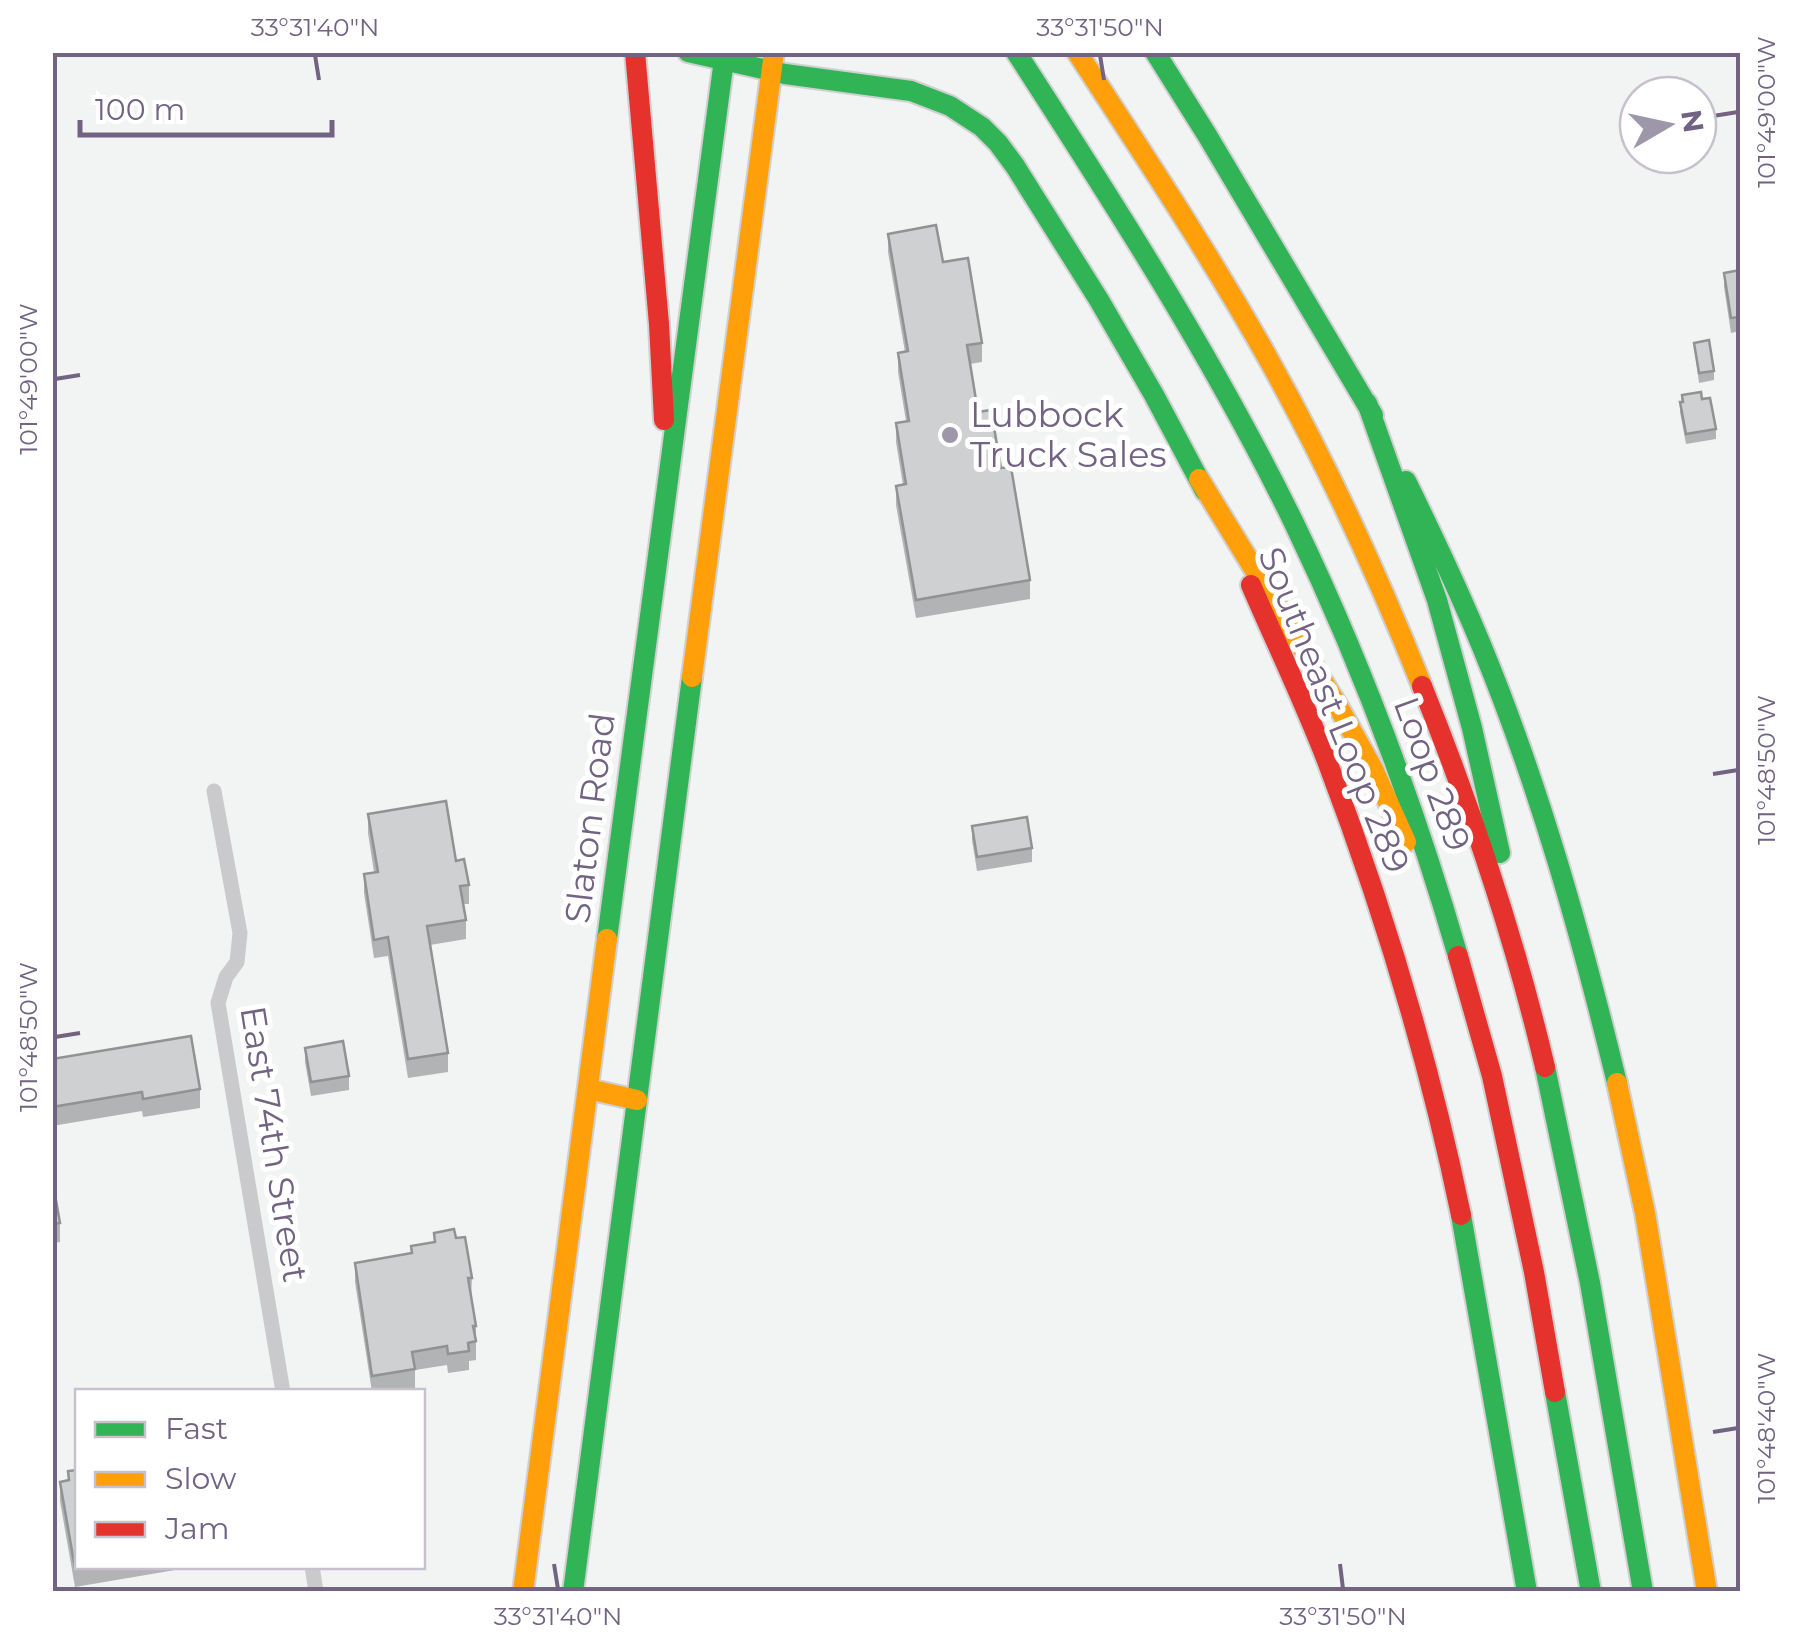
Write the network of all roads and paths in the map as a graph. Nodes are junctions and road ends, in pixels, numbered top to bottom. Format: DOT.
graph roads {
  1 [pos="634,52"];
  2 [pos="688,52"];
  3 [pos="1016,52"];
  4 [pos="1078,52"];
  5 [pos="1155,52"];
  6 [pos="725,56"];
  7 [pos="773,62"];
  8 [pos="1367,404"];
  9 [pos="1199,478"];
  10 [pos="663,529"];
  11 [pos="214,791"];
  12 [pos="1532,1011"];
  13 [pos="588,1089"];
  14 [pos="637,1100"];
  15 [pos="1534,1272"];
  16 [pos="282,1389"];
  17 [pos="523,1592"];
  18 [pos="573,1592"];
  19 [pos="1527,1592"];
  20 [pos="1591,1592"];
  21 [pos="1642,1592"];
  22 [pos="1707,1592"];
  1 -- 10 [label="main road"];
  2 -- 6 [label="main road, Southeast Loop 289"];
  3 -- 15 [label="main road, Loop 289"];
  4 -- 12 [label="main road, Loop 289"];
  5 -- 8 [label="main road"];
  6 -- 7 [label="main road, Southeast Loop 289"];
  6 -- 10 [label="main road, Slaton Road"];
  7 -- 9 [label="main road, Southeast Loop 289"];
  7 -- 14 [label="main road"];
  8 -- 12 [label="main road"];
  8 -- 22 [label="main road"];
  9 -- 15 [label="main road"];
  9 -- 19 [label="main road, Southeast Loop 289"];
  10 -- 13 [label="main road, Slaton Road"];
  11 -- 16 [label="street, East 74th Street"];
  12 -- 21 [label="main road, Loop 289"];
  13 -- 14 [label="main road"];
  13 -- 17 [label="main road, Slaton Road"];
  14 -- 18 [label="main road"];
  15 -- 20 [label="main road, Loop 289"];
}
